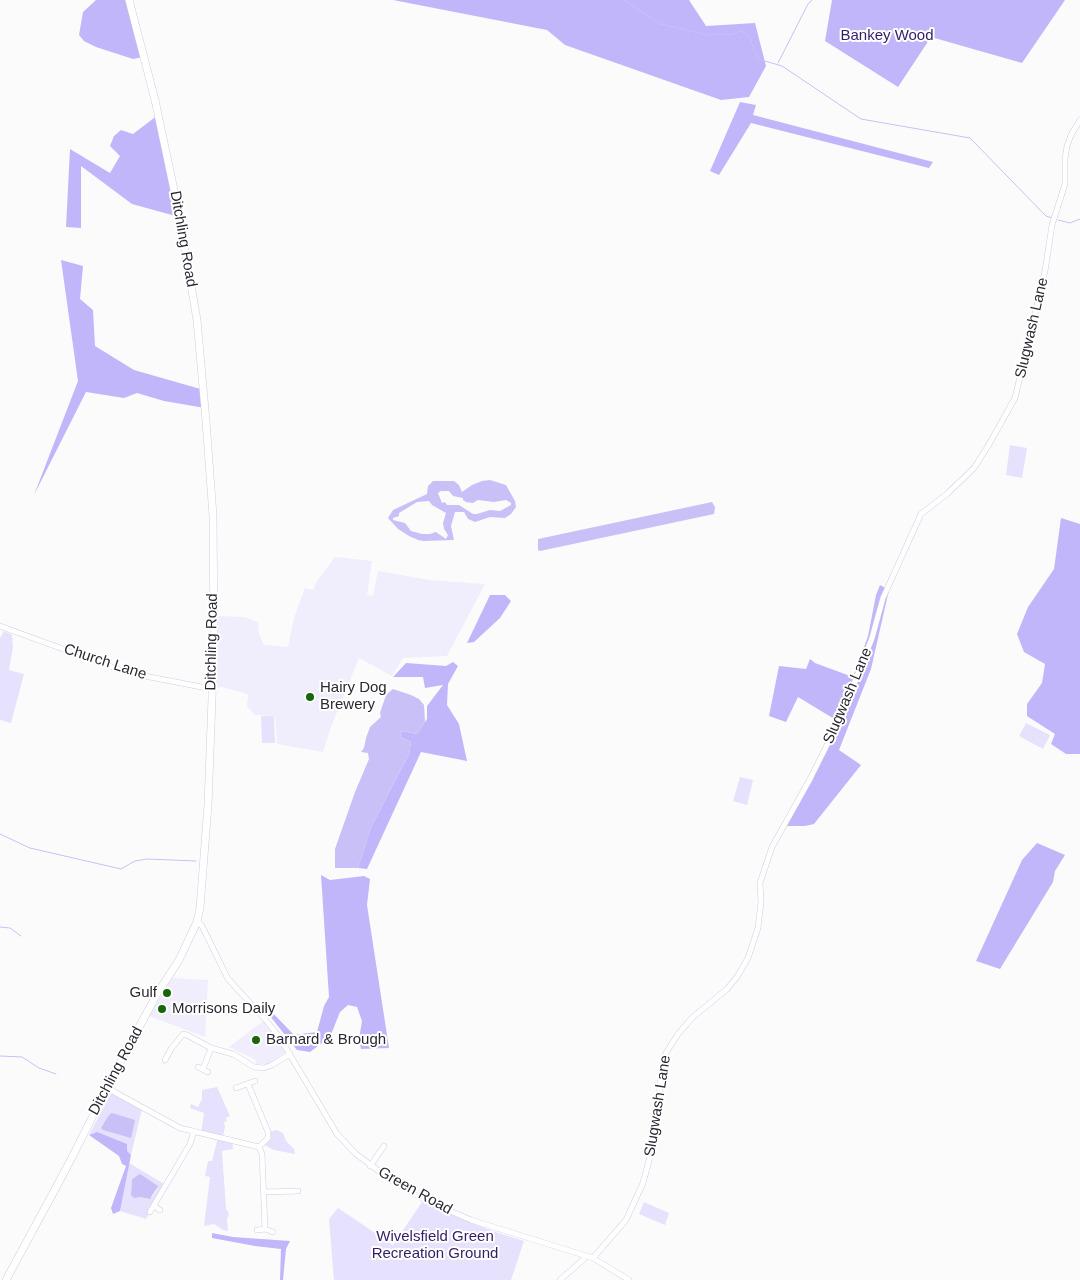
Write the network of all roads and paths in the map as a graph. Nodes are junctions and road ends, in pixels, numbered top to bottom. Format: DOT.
graph roads {
  1 [pos="129,0"];
  2 [pos="1080,120"];
  3 [pos="0,626"];
  4 [pos="212,689"];
  5 [pos="197,922"];
  6 [pos="211,1048"];
  7 [pos="290,1054"];
  8 [pos="165,1060"];
  9 [pos="203,1069"];
  10 [pos="255,1081"];
  11 [pos="248,1084"];
  12 [pos="107,1088"];
  13 [pos="236,1088"];
  14 [pos="194,1131"];
  15 [pos="384,1146"];
  16 [pos="259,1147"];
  17 [pos="370,1166"];
  18 [pos="298,1190"];
  19 [pos="264,1192"];
  20 [pos="154,1206"];
  21 [pos="160,1210"];
  22 [pos="150,1212"];
  23 [pos="265,1229"];
  24 [pos="258,1230"];
  25 [pos="274,1232"];
  26 [pos="586,1256"];
  27 [pos="593,1258"];
  28 [pos="6,1280"];
  29 [pos="560,1280"];
  30 [pos="629,1280"];
  1 -- 4 [label="main road, Ditchling Road"];
  2 -- 27 [label="street, Slugwash Lane"];
  3 -- 4 [label="street, Church Lane"];
  4 -- 5 [label="main road, Ditchling Road"];
  5 -- 7 [label="street, Green Road"];
  5 -- 12 [label="main road, Ditchling Road"];
  6 -- 7 [label="street"];
  6 -- 8 [label="street"];
  6 -- 9 [label="street"];
  7 -- 17 [label="street, Green Road"];
  10 -- 11 [label="street"];
  11 -- 13 [label="street"];
  11 -- 16 [label="street"];
  12 -- 14 [label="street"];
  12 -- 28 [label="main road, Ditchling Road"];
  14 -- 16 [label="street"];
  14 -- 20 [label="street"];
  15 -- 17 [label="street"];
  16 -- 19 [label="street"];
  17 -- 26 [label="street, Green Road"];
  18 -- 19 [label="street"];
  19 -- 23 [label="street"];
  20 -- 21 [label="street"];
  20 -- 22 [label="street"];
  23 -- 24 [label="street"];
  23 -- 25 [label="street"];
  26 -- 27 [label="street, Green Road"];
  26 -- 29 [label="street"];
  27 -- 30 [label="street, Green Road"];
}
